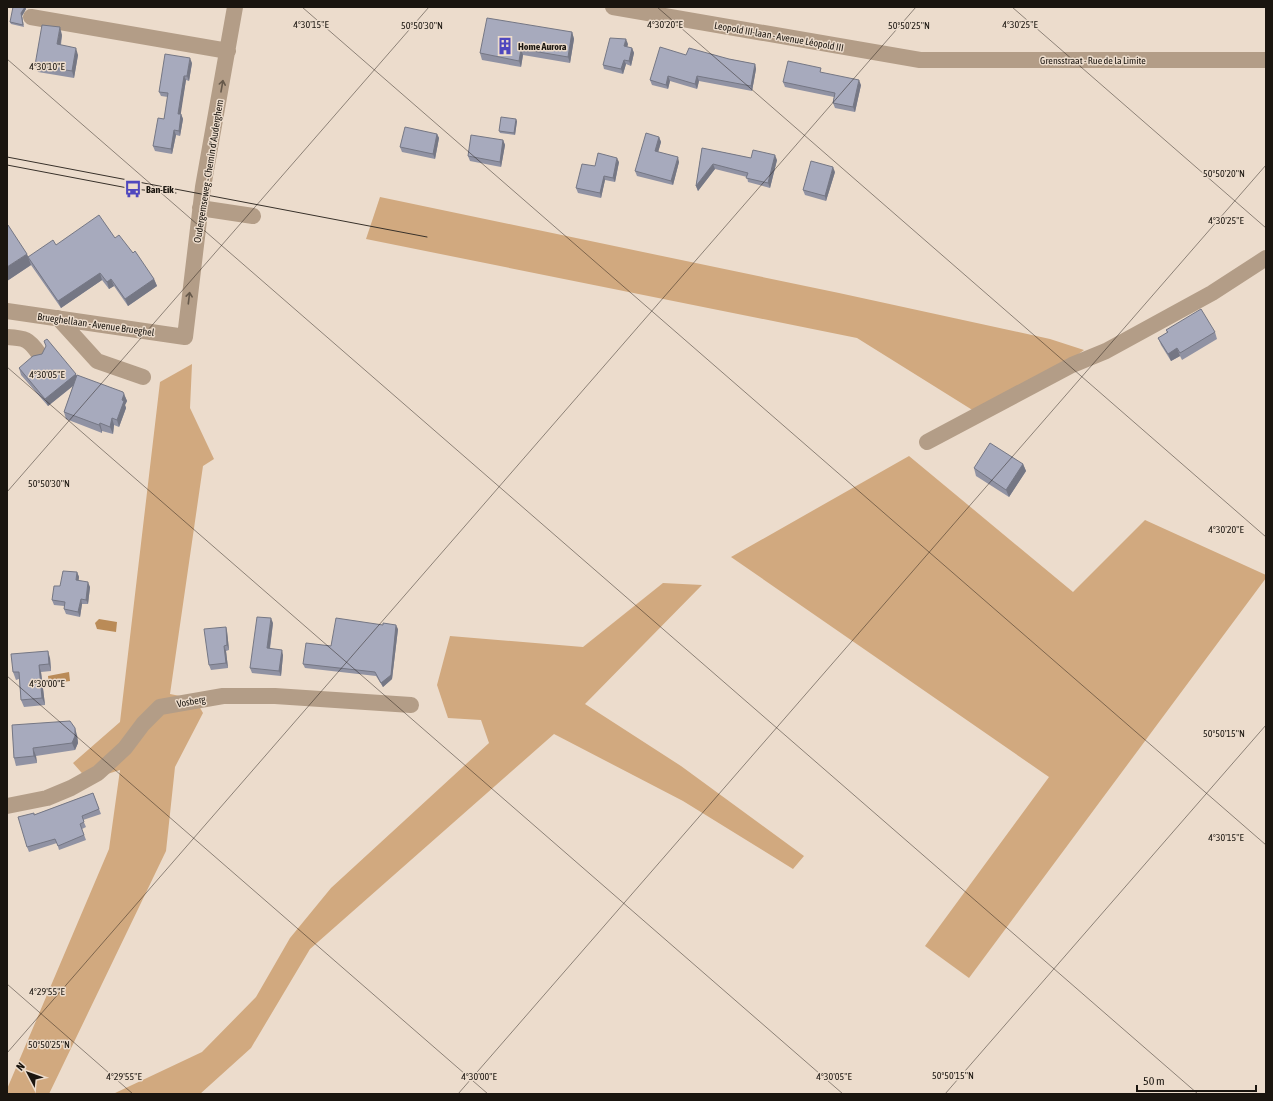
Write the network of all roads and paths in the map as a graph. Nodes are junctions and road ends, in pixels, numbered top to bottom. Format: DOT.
graph roads {
  1 [pos="235,7"];
  2 [pos="613,7"];
  3 [pos="30,17"];
  4 [pos="228,51"];
  5 [pos="920,60"];
  6 [pos="1266,60"];
  7 [pos="200,208"];
  8 [pos="253,216"];
  9 [pos="1266,258"];
  10 [pos="7,310"];
  11 [pos="58,318"];
  12 [pos="7,337"];
  13 [pos="185,337"];
  14 [pos="39,354"];
  15 [pos="143,377"];
  16 [pos="927,442"];
  17 [pos="411,706"];
  18 [pos="7,806"];
  1 -- 4 [label="street, Oudergemseweg - Chemin d'Auderghem"];
  2 -- 5 [label="street, Leopold III-laan - Avenue Léopold III"];
  3 -- 4 [label="street"];
  7 -- 4 [label="street, Oudergemseweg - Chemin d'Auderghem, one-way"];
  5 -- 6 [label="street, Grensstraat - Rue de la Limite"];
  7 -- 8 [label="street"];
  13 -- 7 [label="street, Oudergemseweg - Chemin d'Auderghem, one-way"];
  9 -- 16 [label="street"];
  10 -- 11 [label="street, Brueghellaan - Avenue Brueghel"];
  11 -- 13 [label="street, Brueghellaan - Avenue Brueghel"];
  11 -- 15 [label="street"];
  12 -- 14 [label="street"];
  17 -- 18 [label="street, Vosberg"];
}
